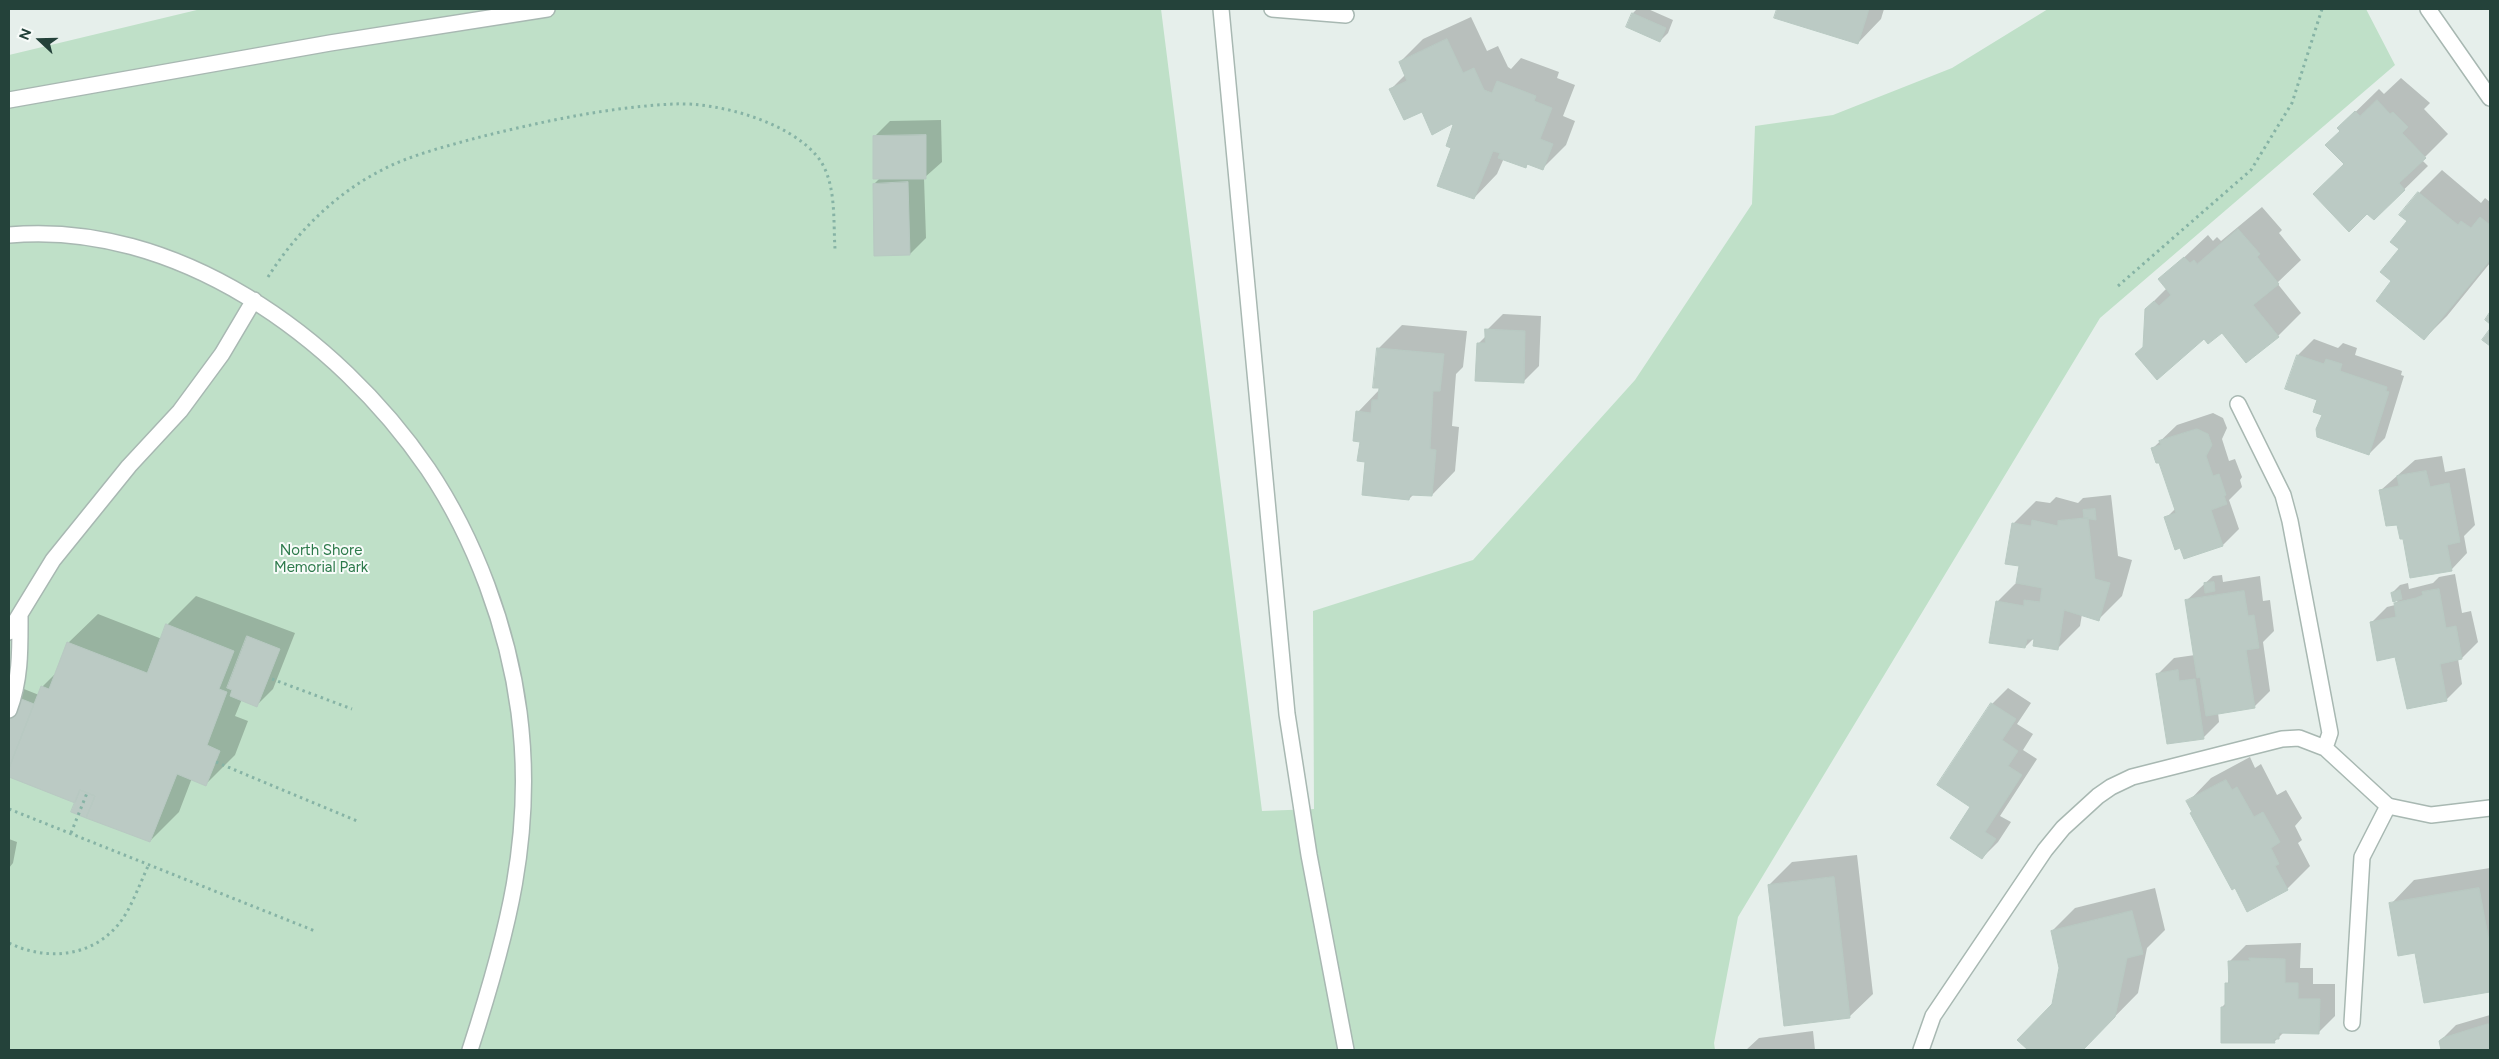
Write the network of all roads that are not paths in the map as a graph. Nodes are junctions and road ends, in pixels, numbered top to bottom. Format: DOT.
graph roads {
  1 [pos="547,9"];
  2 [pos="1221,9"];
  3 [pos="1272,9"];
  4 [pos="2428,9"];
  5 [pos="1346,15"];
  6 [pos="2490,98"];
  7 [pos="9,100"];
  8 [pos="9,235"];
  9 [pos="254,300"];
  10 [pos="2238,404"];
  11 [pos="20,613"];
  12 [pos="9,632"];
  13 [pos="9,710"];
  14 [pos="2325,748"];
  15 [pos="2388,806"];
  16 [pos="2490,808"];
  17 [pos="2352,1024"];
  18 [pos="470,1050"];
  19 [pos="1346,1050"];
  20 [pos="1921,1050"];
  1 -- 7 [label="street"];
  2 -- 19 [label="street"];
  3 -- 5 [label="street"];
  4 -- 6 [label="street"];
  8 -- 9 [label="street"];
  9 -- 11 [label="street"];
  9 -- 18 [label="street"];
  10 -- 14 [label="street"];
  11 -- 12 [label="street"];
  11 -- 13 [label="street"];
  14 -- 15 [label="street"];
  14 -- 20 [label="street"];
  15 -- 16 [label="street"];
  15 -- 17 [label="street"];
}
